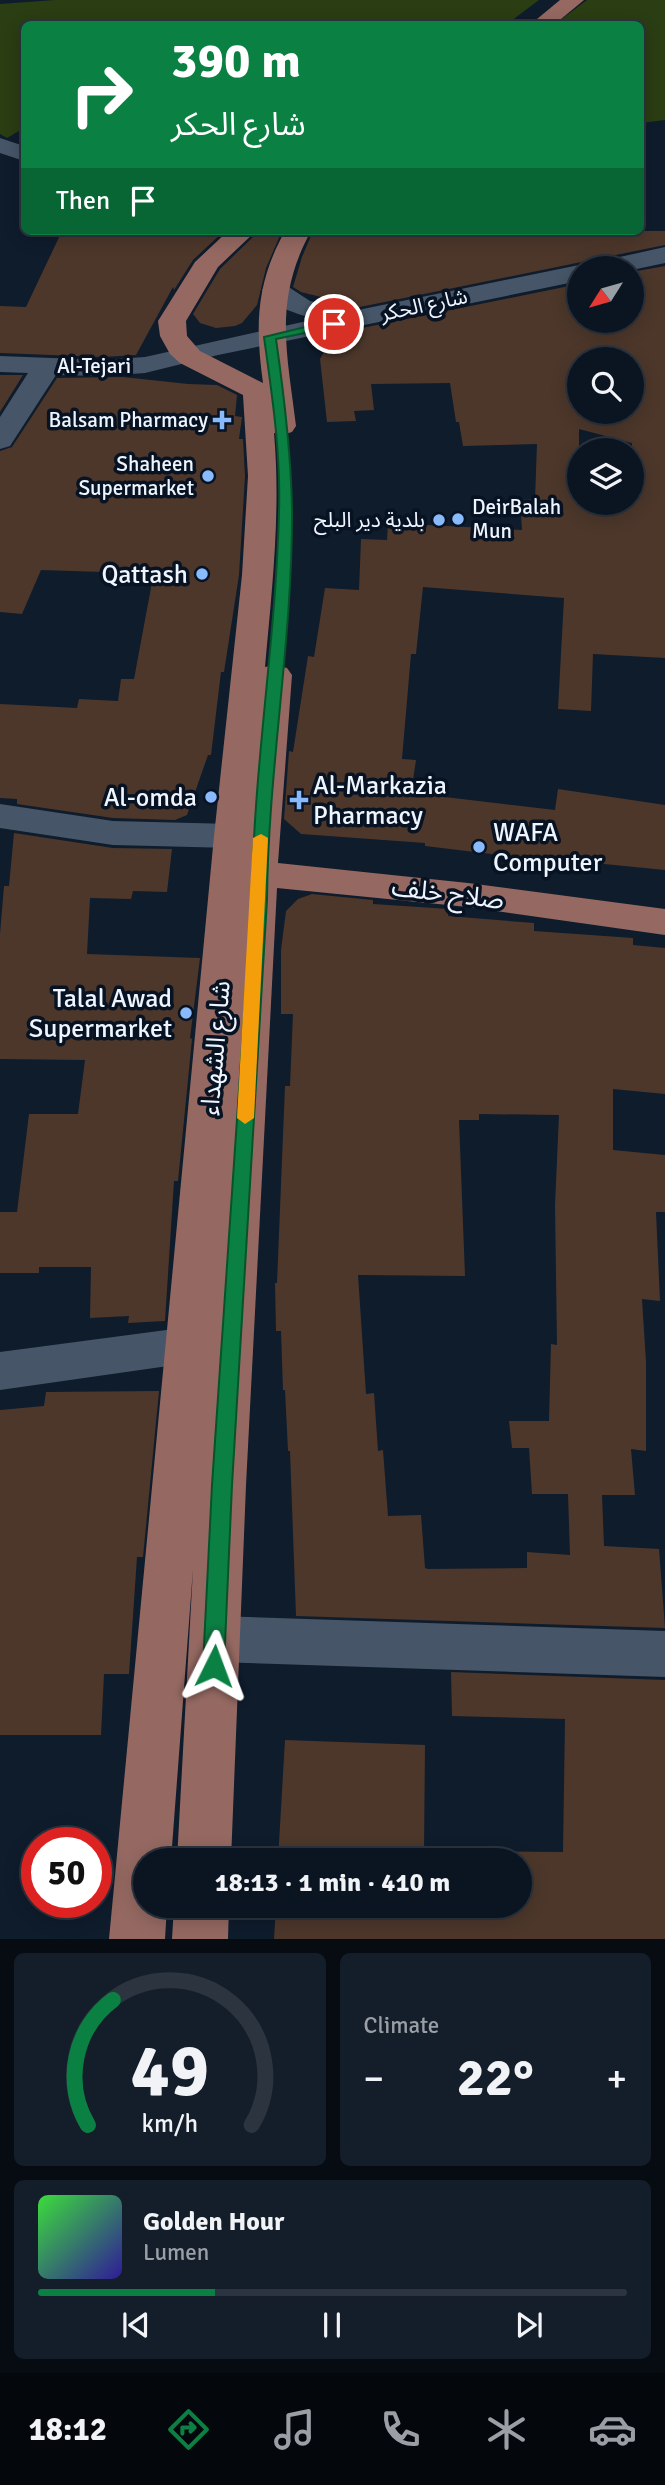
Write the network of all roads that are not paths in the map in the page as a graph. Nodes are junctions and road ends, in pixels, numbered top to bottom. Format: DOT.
graph roads {
  1 [pos="544,0"];
  2 [pos="573,0"];
  3 [pos="534,20"];
  4 [pos="0,145"];
  5 [pos="21,153"];
  6 [pos="238,235"];
  7 [pos="289,235"];
  8 [pos="665,256"];
  9 [pos="644,260"];
  10 [pos="567,275"];
  11 [pos="275,290"];
  12 [pos="356,319"];
  13 [pos="270,337"];
  14 [pos="186,355"];
  15 [pos="0,364"];
  16 [pos="47,366"];
  17 [pos="278,383"];
  18 [pos="0,440"];
  19 [pos="0,816"];
  20 [pos="243,856"];
  21 [pos="665,899"];
  22 [pos="665,922"];
  23 [pos="189,1345"];
  24 [pos="0,1371"];
  25 [pos="215,1639"];
  26 [pos="665,1654"];
  27 [pos="205,1848"];
  28 [pos="201,1918"];
  29 [pos="137,1939"];
  30 [pos="200,1939"];
  1 -- 3 [label="main road"];
  2 -- 3 [label="main road"];
  4 -- 5 [label="street"];
  6 -- 14 [label="main road"];
  7 -- 11 [label="main road, شارع الشهداء"];
  8 -- 9 [label="street"];
  10 -- 12 [label="street, شارع الحكر"];
  11 -- 12 [label="street"];
  11 -- 13 [label="main road, شارع الشهداء"];
  12 -- 13 [label="street, شارع الحكر"];
  12 -- 17 [label="street"];
  13 -- 14 [label="street, شارع الحكر"];
  13 -- 17 [label="main road, شارع الشهداء"];
  14 -- 16 [label="street, Al-Tejari"];
  14 -- 20 [label="main road, شارع الشهداء"];
  15 -- 16 [label="street, Al-Tejari"];
  16 -- 18 [label="street"];
  17 -- 20 [label="main road, شارع الشهداء"];
  19 -- 20 [label="street"];
  20 -- 21 [label="main road"];
  20 -- 22 [label="main road, صلاح خلف"];
  20 -- 23 [label="main road, شارع الشهداء"];
  20 -- 25 [label="main road, شارع الشهداء"];
  23 -- 24 [label="street"];
  23 -- 29 [label="main road, شارع الشهداء"];
  25 -- 26 [label="street"];
  25 -- 27 [label="main road, شارع الشهداء"];
  28 -- 30 [label="main road"];
}
